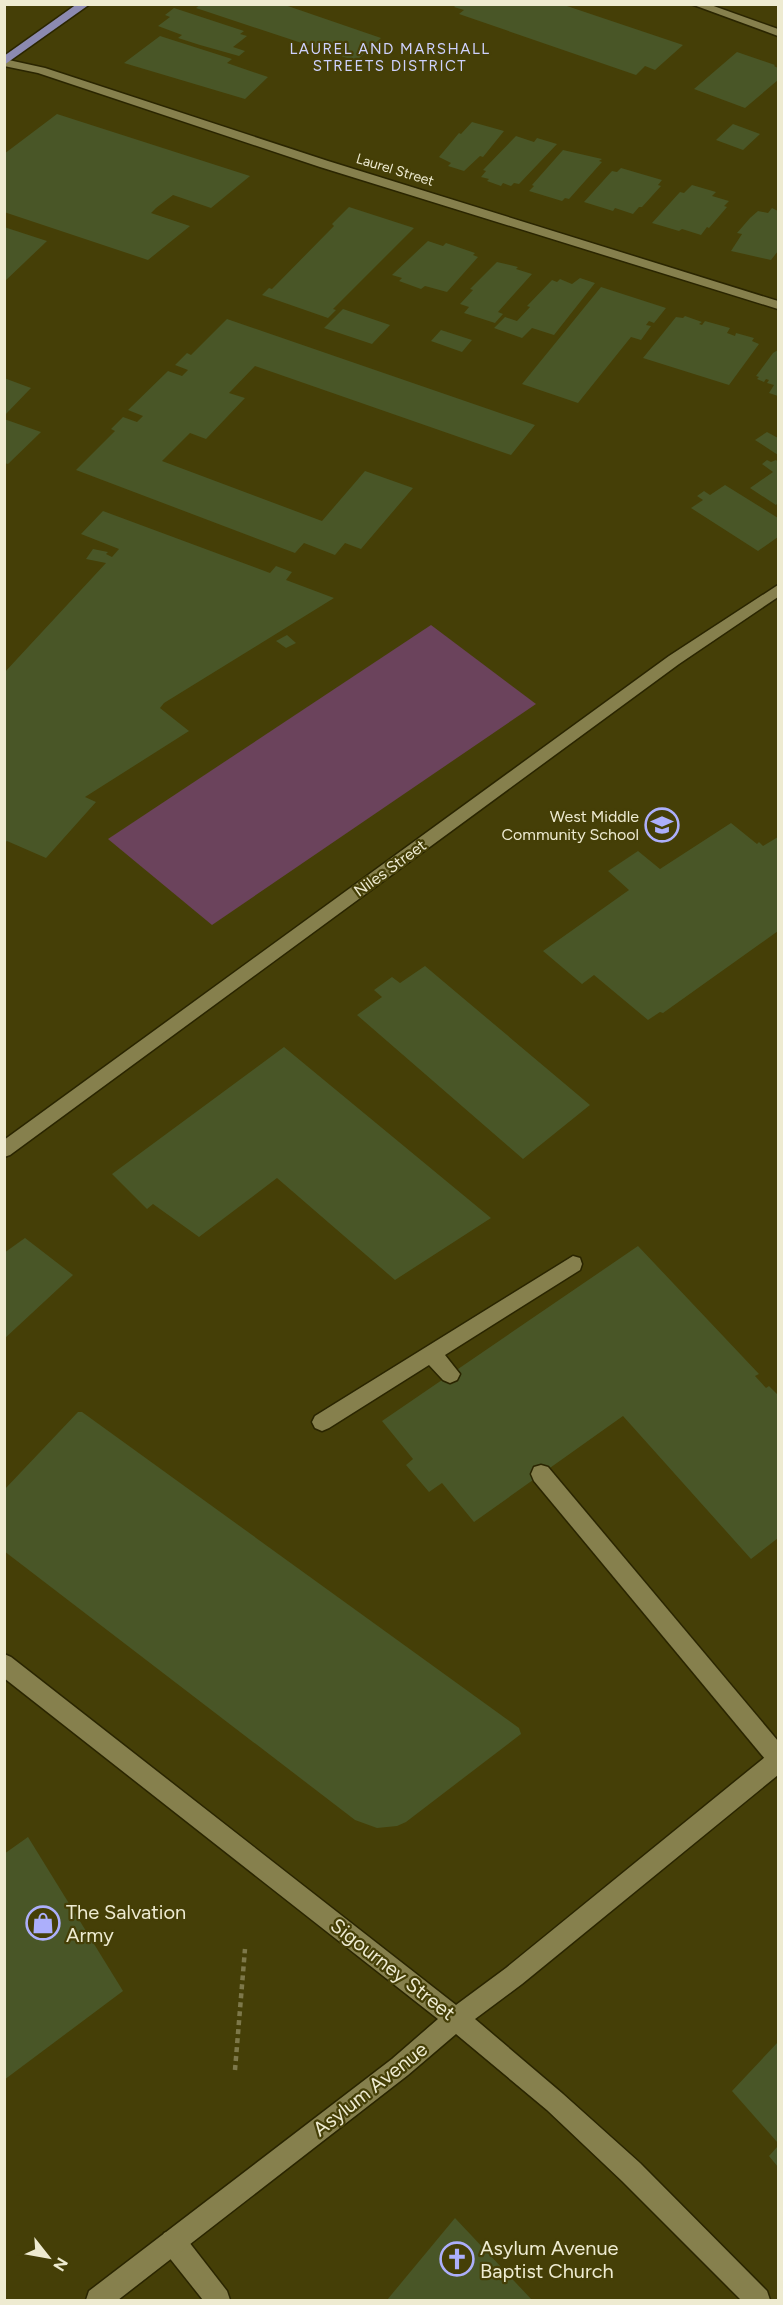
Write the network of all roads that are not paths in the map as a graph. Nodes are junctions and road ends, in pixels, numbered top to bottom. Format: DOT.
graph roads {
  1 [pos="85,4"];
  2 [pos="696,4"];
  3 [pos="778,33"];
  4 [pos="4,62"];
  5 [pos="778,304"];
  6 [pos="778,590"];
  7 [pos="4,1150"];
  8 [pos="573,1264"];
  9 [pos="432,1353"];
  10 [pos="450,1374"];
  11 [pos="322,1422"];
  12 [pos="541,1474"];
  13 [pos="4,1664"];
  14 [pos="778,1759"];
  15 [pos="456,2019"];
  16 [pos="173,2242"];
  17 [pos="98,2301"];
  18 [pos="218,2301"];
  19 [pos="758,2301"];
  1 -- 4 [label="main road"];
  2 -- 3 [label="street"];
  4 -- 5 [label="street, Laurel Street"];
  6 -- 7 [label="street, Niles Street"];
  8 -- 9 [label="street"];
  9 -- 10 [label="street"];
  9 -- 11 [label="street"];
  12 -- 14 [label="street"];
  13 -- 15 [label="street, Sigourney Street"];
  14 -- 15 [label="street, Asylum Avenue"];
  15 -- 16 [label="street, Asylum Avenue"];
  15 -- 19 [label="street, Sigourney Street"];
  16 -- 17 [label="street, Asylum Avenue"];
  16 -- 18 [label="street"];
}
